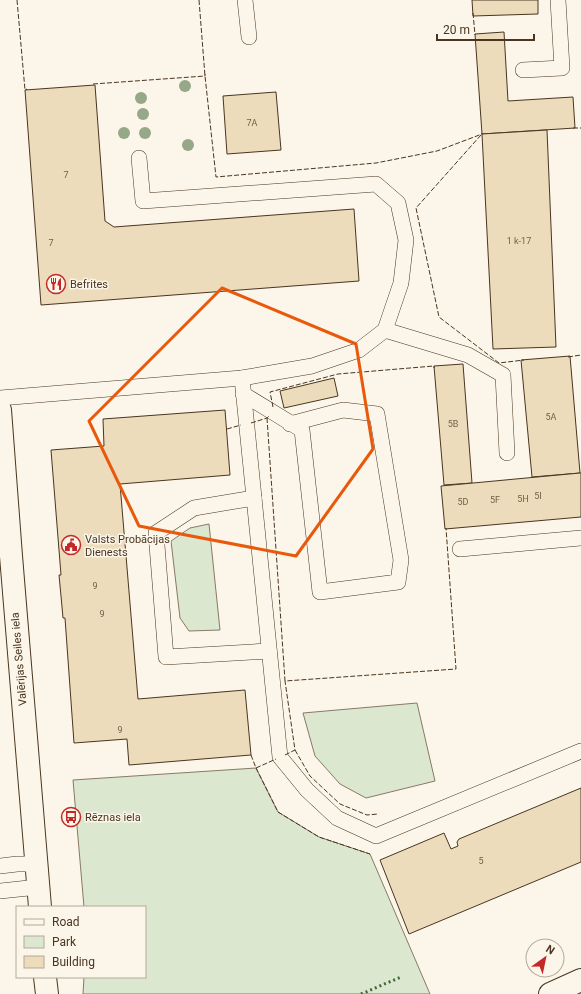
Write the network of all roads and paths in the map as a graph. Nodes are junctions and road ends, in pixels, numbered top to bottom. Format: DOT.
graph roads {
  1 [pos="245,0"];
  2 [pos="558,0"];
  3 [pos="249,37"];
  4 [pos="523,70"];
  5 [pos="139,158"];
  6 [pos="385,330"];
  7 [pos="242,378"];
  8 [pos="243,394"];
  9 [pos="0,398"];
  10 [pos="0,410"];
  11 [pos="290,424"];
  12 [pos="507,453"];
  13 [pos="254,498"];
  14 [pos="4,520"];
  15 [pos="581,538"];
  16 [pos="460,549"];
  17 [pos="269,651"];
  18 [pos="581,751"];
  19 [pos="36,864"];
  20 [pos="0,866"];
  21 [pos="0,891"];
  22 [pos="39,897"];
  23 [pos="45,978"];
  24 [pos="581,980"];
  25 [pos="47,994"];
  26 [pos="550,994"];
  1 -- 3 [label="lane"];
  2 -- 4 [label="lane"];
  5 -- 6 [label="lane"];
  6 -- 7 [label="lane"];
  6 -- 12 [label="lane"];
  7 -- 8 [label="lane"];
  7 -- 9 [label="lane"];
  8 -- 11 [label="lane"];
  8 -- 13 [label="lane"];
  10 -- 14 [label="street, Valērijas Seiles iela"];
  11 -- 11 [label="lane"];
  13 -- 17 [label="lane"];
  13 -- 17 [label="lane"];
  14 -- 19 [label="street, Valērijas Seiles iela"];
  15 -- 16 [label="lane"];
  17 -- 18 [label="lane"];
  19 -- 20 [label="lane"];
  19 -- 22 [label="street, Valērijas Seiles iela"];
  21 -- 22 [label="lane"];
  23 -- 25 [label="street"];
  24 -- 26 [label="street"];
}
